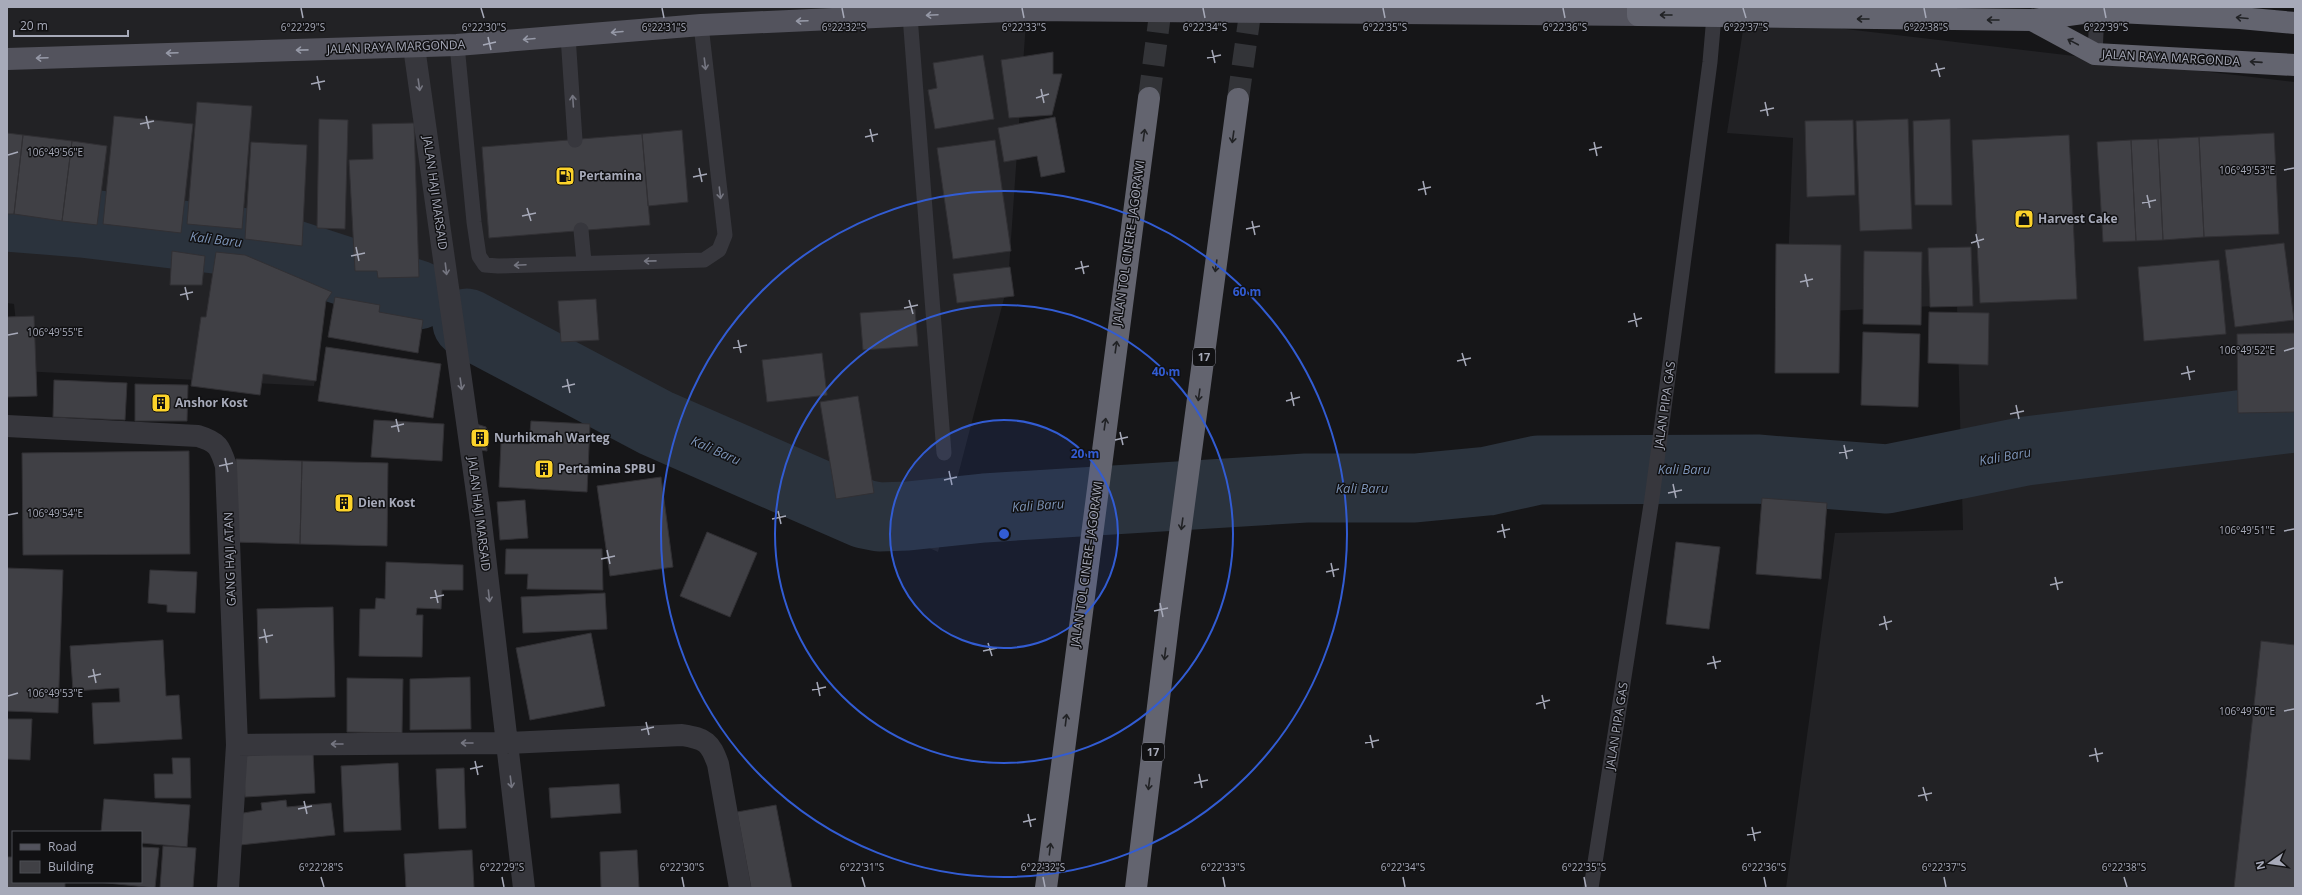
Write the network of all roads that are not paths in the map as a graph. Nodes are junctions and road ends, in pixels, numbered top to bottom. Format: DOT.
graph roads {
  1 [pos="1638,11"];
  2 [pos="2097,11"];
  3 [pos="1714,12"];
  4 [pos="910,16"];
  5 [pos="2032,20"];
  6 [pos="2295,23"];
  7 [pos="701,25"];
  8 [pos="568,36"];
  9 [pos="457,45"];
  10 [pos="414,47"];
  11 [pos="2095,54"];
  12 [pos="7,59"];
  13 [pos="2295,64"];
  14 [pos="1149,98"];
  15 [pos="1238,99"];
  16 [pos="575,140"];
  17 [pos="581,230"];
  18 [pos="584,262"];
  19 [pos="7,426"];
  20 [pos="944,453"];
  21 [pos="506,743"];
  22 [pos="237,745"];
  23 [pos="228,888"];
  24 [pos="524,888"];
  25 [pos="740,888"];
  26 [pos="1046,888"];
  27 [pos="1136,888"];
  28 [pos="1591,888"];
  3 -- 1 [label="highway, JALAN RAYA MARGONDA, one-way"];
  1 -- 4 [label="main road, JALAN RAYA MARGONDA, one-way"];
  2 -- 5 [label="highway, JALAN RAYA MARGONDA"];
  6 -- 2 [label="highway, JALAN RAYA MARGONDA, one-way"];
  2 -- 11 [label="lane"];
  5 -- 3 [label="highway, JALAN RAYA MARGONDA, one-way"];
  3 -- 28 [label="lane, JALAN PIPA GAS"];
  4 -- 7 [label="main road, JALAN RAYA MARGONDA, one-way"];
  4 -- 20 [label="lane"];
  11 -- 5 [label="highway, JALAN RAYA MARGONDA, one-way"];
  7 -- 8 [label="main road, JALAN RAYA MARGONDA, one-way"];
  7 -- 18 [label="lane, one-way"];
  8 -- 9 [label="main road, JALAN RAYA MARGONDA, one-way"];
  16 -- 8 [label="lane, one-way"];
  9 -- 10 [label="main road, JALAN RAYA MARGONDA"];
  18 -- 9 [label="lane, one-way"];
  10 -- 12 [label="main road, JALAN RAYA MARGONDA, one-way"];
  10 -- 21 [label="street, JALAN HAJI MARSAID, one-way"];
  13 -- 11 [label="highway, JALAN RAYA MARGONDA, one-way"];
  26 -- 14 [label="highway, JALAN TOL CINERE–JAGORAWI, one-way"];
  15 -- 27 [label="highway, 17, one-way"];
  17 -- 18 [label="lane"];
  19 -- 22 [label="street, GANG HAJI ATAN"];
  21 -- 22 [label="street, one-way"];
  21 -- 24 [label="street, JALAN HAJI MARSAID, one-way"];
  21 -- 25 [label="street"];
  22 -- 23 [label="street, GANG HAJI ATAN"];
}
